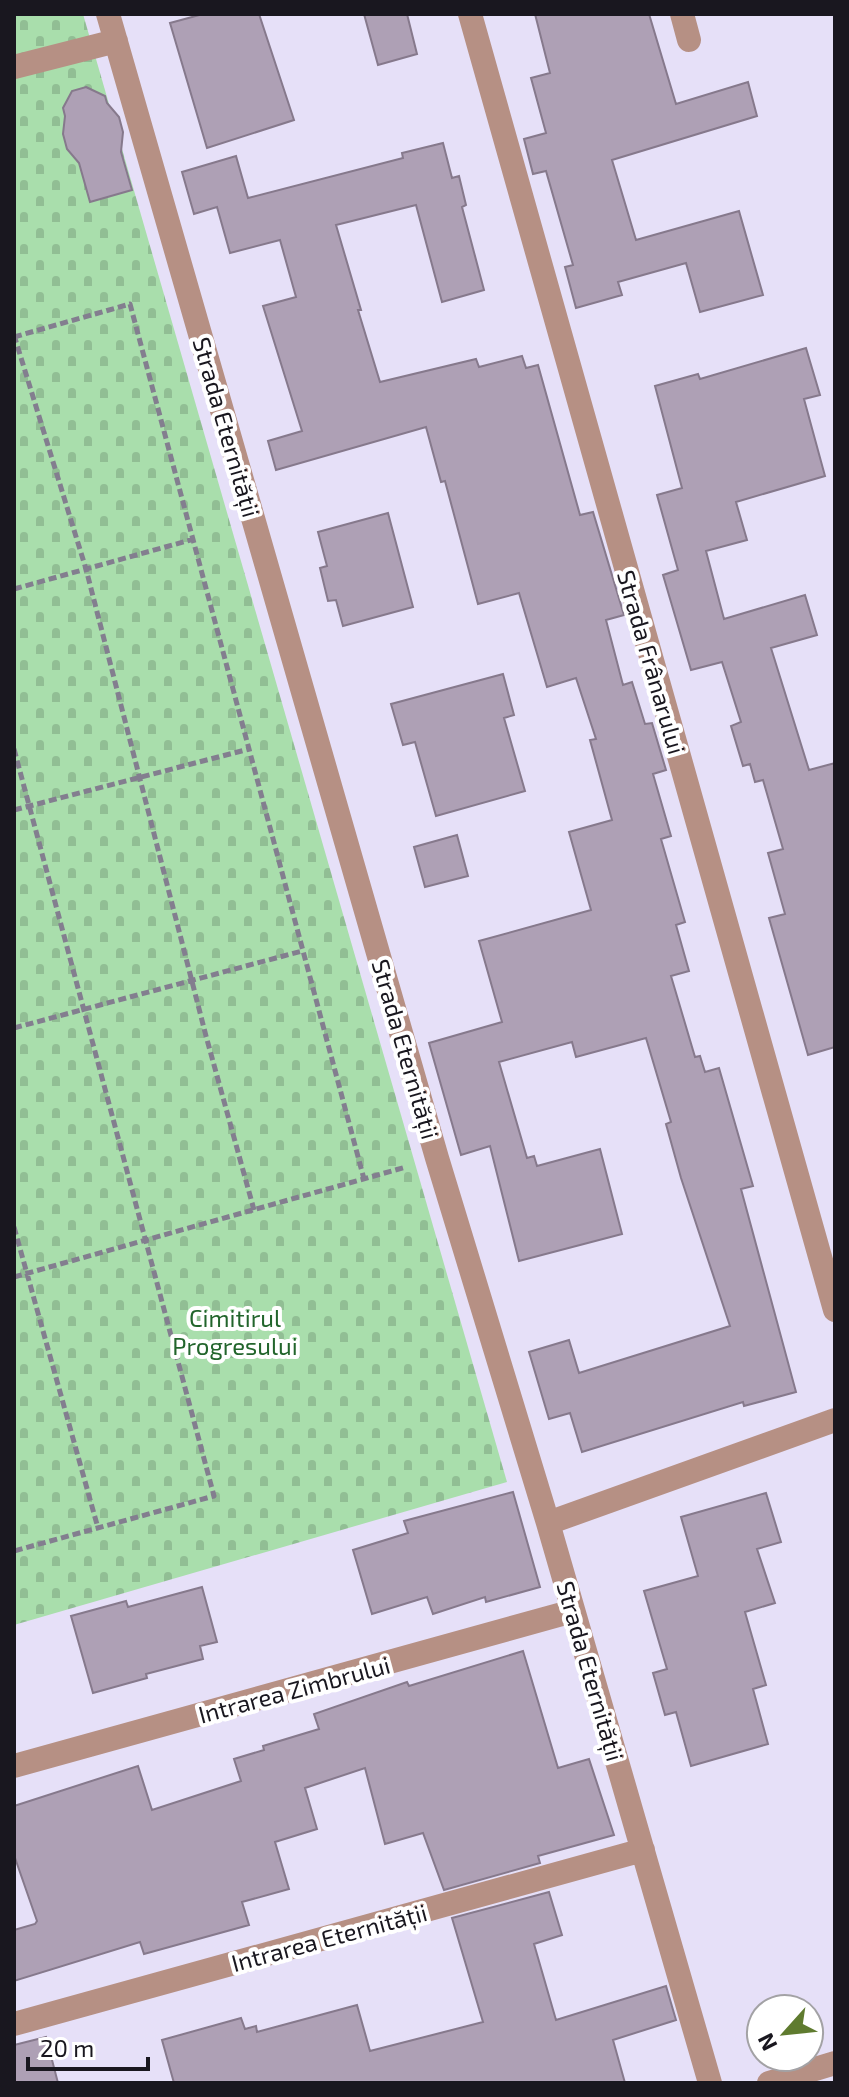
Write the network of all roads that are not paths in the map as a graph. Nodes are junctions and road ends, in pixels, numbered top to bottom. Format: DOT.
graph roads {
  1 [pos="108,14"];
  2 [pos="470,14"];
  3 [pos="682,14"];
  4 [pos="689,40"];
  5 [pos="116,41"];
  6 [pos="14,67"];
  7 [pos="835,1310"];
  8 [pos="835,1420"];
  9 [pos="548,1523"];
  10 [pos="573,1611"];
  11 [pos="14,1766"];
  12 [pos="643,1850"];
  13 [pos="14,2024"];
  14 [pos="835,2063"];
  15 [pos="710,2083"];
  16 [pos="769,2083"];
  1 -- 5 [label="street, Strada Eternității"];
  2 -- 7 [label="street, Strada Frânarului"];
  3 -- 4 [label="street"];
  5 -- 6 [label="street"];
  5 -- 9 [label="street, Strada Eternității"];
  8 -- 9 [label="street"];
  9 -- 10 [label="street, Strada Eternității"];
  10 -- 11 [label="street, Intrarea Zimbrului"];
  10 -- 12 [label="street, Strada Eternității"];
  12 -- 13 [label="street, Intrarea Eternității"];
  12 -- 15 [label="street, Strada Eternității"];
  14 -- 16 [label="street"];
}
